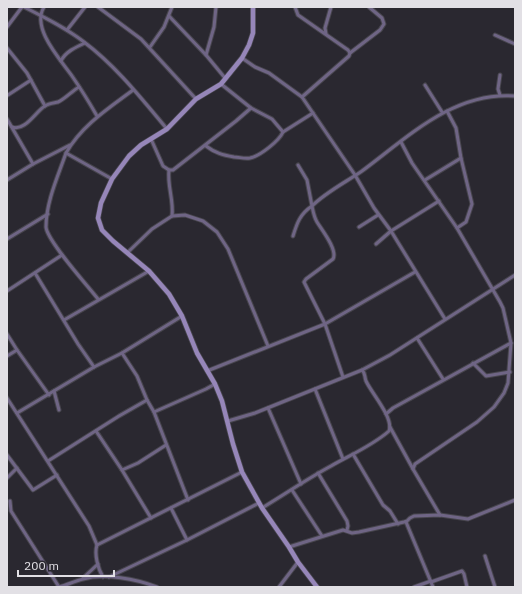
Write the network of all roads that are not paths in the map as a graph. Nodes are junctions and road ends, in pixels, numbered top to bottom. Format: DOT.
graph roads {
  1 [pos="23,7"];
  2 [pos="44,7"];
  3 [pos="85,7"];
  4 [pos="98,7"];
  5 [pos="172,7"];
  6 [pos="216,7"];
  7 [pos="253,7"];
  8 [pos="294,7"];
  9 [pos="331,7"];
  10 [pos="372,8"];
  11 [pos="41,16"];
  12 [pos="169,16"];
  13 [pos="7,27"];
  14 [pos="67,30"];
  15 [pos="495,35"];
  16 [pos="326,36"];
  17 [pos="85,43"];
  18 [pos="515,44"];
  19 [pos="150,47"];
  20 [pos="7,48"];
  21 [pos="350,53"];
  22 [pos="206,55"];
  23 [pos="242,58"];
  24 [pos="61,61"];
  25 [pos="500,75"];
  26 [pos="225,78"];
  27 [pos="31,80"];
  28 [pos="221,84"];
  29 [pos="79,86"];
  30 [pos="425,86"];
  31 [pos="133,90"];
  32 [pos="8,95"];
  33 [pos="500,95"];
  34 [pos="515,96"];
  35 [pos="302,97"];
  36 [pos="196,99"];
  37 [pos="45,106"];
  38 [pos="251,108"];
  39 [pos="447,111"];
  40 [pos="442,112"];
  41 [pos="313,113"];
  42 [pos="97,116"];
  43 [pos="7,119"];
  44 [pos="12,127"];
  45 [pos="166,129"];
  46 [pos="284,132"];
  47 [pos="151,139"];
  48 [pos="401,142"];
  49 [pos="72,144"];
  50 [pos="206,146"];
  51 [pos="66,153"];
  52 [pos="461,158"];
  53 [pos="33,164"];
  54 [pos="298,165"];
  55 [pos="169,170"];
  56 [pos="356,175"];
  57 [pos="112,179"];
  58 [pos="7,180"];
  59 [pos="425,180"];
  60 [pos="439,201"];
  61 [pos="312,206"];
  62 [pos="48,214"];
  63 [pos="378,215"];
  64 [pos="172,216"];
  65 [pos="359,227"];
  66 [pos="457,228"];
  67 [pos="390,231"];
  68 [pos="293,236"];
  69 [pos="7,239"];
  70 [pos="376,244"];
  71 [pos="127,253"];
  72 [pos="62,255"];
  73 [pos="149,271"];
  74 [pos="415,272"];
  75 [pos="35,273"];
  76 [pos="515,275"];
  77 [pos="493,290"];
  78 [pos="7,291"];
  79 [pos="98,299"];
  80 [pos="182,316"];
  81 [pos="445,319"];
  82 [pos="64,320"];
  83 [pos="325,324"];
  84 [pos="7,334"];
  85 [pos="417,338"];
  86 [pos="510,343"];
  87 [pos="268,346"];
  88 [pos="17,350"];
  89 [pos="122,353"];
  90 [pos="7,356"];
  91 [pos="473,363"];
  92 [pos="94,367"];
  93 [pos="362,370"];
  94 [pos="515,370"];
  95 [pos="207,371"];
  96 [pos="510,371"];
  97 [pos="343,377"];
  98 [pos="443,380"];
  99 [pos="215,384"];
  100 [pos="315,389"];
  101 [pos="54,391"];
  102 [pos="49,395"];
  103 [pos="7,398"];
  104 [pos="147,400"];
  105 [pos="268,408"];
  106 [pos="59,410"];
  107 [pos="154,412"];
  108 [pos="17,413"];
  109 [pos="386,414"];
  110 [pos="228,421"];
  111 [pos="390,427"];
  112 [pos="96,431"];
  113 [pos="166,446"];
  114 [pos="353,454"];
  115 [pos="7,455"];
  116 [pos="343,459"];
  117 [pos="48,461"];
  118 [pos="17,468"];
  119 [pos="413,469"];
  120 [pos="122,470"];
  121 [pos="242,472"];
  122 [pos="318,473"];
  123 [pos="57,475"];
  124 [pos="7,478"];
  125 [pos="301,484"];
  126 [pos="292,490"];
  127 [pos="188,500"];
  128 [pos="515,500"];
  129 [pos="10,501"];
  130 [pos="261,505"];
  131 [pos="171,508"];
  132 [pos="440,515"];
  133 [pos="151,518"];
  134 [pos="406,522"];
  135 [pos="398,524"];
  136 [pos="347,530"];
  137 [pos="322,536"];
  138 [pos="187,540"];
  139 [pos="97,545"];
  140 [pos="289,547"];
  141 [pos="485,556"];
  142 [pos="298,562"];
  143 [pos="98,564"];
  144 [pos="103,577"];
  145 [pos="109,577"];
  146 [pos="83,578"];
  147 [pos="138,581"];
  148 [pos="431,582"];
  149 [pos="59,587"];
  150 [pos="138,587"];
  151 [pos="157,587"];
  152 [pos="279,587"];
  153 [pos="317,587"];
  154 [pos="414,587"];
  155 [pos="433,587"];
  156 [pos="467,587"];
  157 [pos="495,587"];
  1 -- 11 [label="street"];
  1 -- 13 [label="street"];
  2 -- 11 [label="street"];
  3 -- 14 [label="street"];
  4 -- 19 [label="street"];
  5 -- 12 [label="street"];
  6 -- 22 [label="street"];
  7 -- 23 [label="street"];
  8 -- 16 [label="street"];
  9 -- 16 [label="street"];
  10 -- 21 [label="street"];
  11 -- 14 [label="street"];
  11 -- 24 [label="street"];
  12 -- 19 [label="street"];
  12 -- 22 [label="street"];
  14 -- 17 [label="street"];
  15 -- 18 [label="street"];
  16 -- 21 [label="street"];
  17 -- 24 [label="street"];
  17 -- 31 [label="street"];
  19 -- 36 [label="street"];
  20 -- 27 [label="street"];
  21 -- 35 [label="street"];
  22 -- 26 [label="street"];
  23 -- 26 [label="street"];
  23 -- 35 [label="street"];
  24 -- 29 [label="street"];
  25 -- 33 [label="street"];
  26 -- 28 [label="street"];
  27 -- 32 [label="street"];
  27 -- 37 [label="street"];
  28 -- 36 [label="street"];
  28 -- 38 [label="street"];
  29 -- 37 [label="street"];
  29 -- 42 [label="street"];
  30 -- 40 [label="street"];
  31 -- 42 [label="street"];
  31 -- 45 [label="street"];
  33 -- 34 [label="street"];
  33 -- 39 [label="street"];
  35 -- 41 [label="street"];
  36 -- 45 [label="street"];
  37 -- 44 [label="street"];
  38 -- 46 [label="street"];
  38 -- 50 [label="street"];
  39 -- 40 [label="street"];
  39 -- 52 [label="street"];
  40 -- 48 [label="street"];
  41 -- 46 [label="street"];
  41 -- 56 [label="street"];
  42 -- 49 [label="street"];
  43 -- 44 [label="street"];
  44 -- 53 [label="street"];
  45 -- 47 [label="street"];
  46 -- 50 [label="street"];
  47 -- 55 [label="street"];
  47 -- 57 [label="street"];
  48 -- 56 [label="street"];
  48 -- 59 [label="street"];
  49 -- 51 [label="street"];
  49 -- 53 [label="street"];
  50 -- 55 [label="street"];
  51 -- 57 [label="street"];
  51 -- 62 [label="street"];
  52 -- 59 [label="street"];
  52 -- 66 [label="street"];
  53 -- 58 [label="street"];
  54 -- 61 [label="street"];
  55 -- 64 [label="street"];
  56 -- 61 [label="street"];
  56 -- 63 [label="street"];
  57 -- 71 [label="street"];
  59 -- 60 [label="street"];
  60 -- 66 [label="street"];
  60 -- 67 [label="street"];
  61 -- 68 [label="street"];
  61 -- 83 [label="street"];
  62 -- 69 [label="street"];
  62 -- 72 [label="street"];
  63 -- 65 [label="street"];
  63 -- 67 [label="street"];
  64 -- 71 [label="street"];
  64 -- 87 [label="street"];
  66 -- 77 [label="street"];
  67 -- 70 [label="street"];
  67 -- 74 [label="street"];
  71 -- 73 [label="street"];
  72 -- 75 [label="street"];
  72 -- 79 [label="street"];
  73 -- 79 [label="street"];
  73 -- 80 [label="street"];
  74 -- 81 [label="street"];
  74 -- 83 [label="street"];
  75 -- 78 [label="street"];
  75 -- 82 [label="street"];
  76 -- 77 [label="street"];
  77 -- 81 [label="street"];
  77 -- 86 [label="street"];
  79 -- 82 [label="street"];
  80 -- 89 [label="street"];
  80 -- 95 [label="street"];
  81 -- 85 [label="street"];
  82 -- 92 [label="street"];
  83 -- 87 [label="street"];
  83 -- 97 [label="street"];
  84 -- 88 [label="street"];
  85 -- 93 [label="street"];
  85 -- 98 [label="street"];
  86 -- 91 [label="street"];
  86 -- 96 [label="street"];
  87 -- 95 [label="street"];
  88 -- 90 [label="street"];
  88 -- 102 [label="street"];
  89 -- 92 [label="street"];
  89 -- 104 [label="street"];
  91 -- 96 [label="street"];
  91 -- 98 [label="street"];
  92 -- 101 [label="street"];
  93 -- 97 [label="street"];
  93 -- 109 [label="street"];
  94 -- 96 [label="street"];
  95 -- 99 [label="street"];
  96 -- 119 [label="street"];
  97 -- 100 [label="street"];
  98 -- 109 [label="street"];
  99 -- 107 [label="street"];
  99 -- 110 [label="street"];
  100 -- 105 [label="street"];
  100 -- 116 [label="street"];
  101 -- 102 [label="street"];
  101 -- 106 [label="street"];
  102 -- 108 [label="street"];
  103 -- 108 [label="street"];
  104 -- 107 [label="street"];
  104 -- 112 [label="street"];
  105 -- 110 [label="street"];
  105 -- 125 [label="street"];
  107 -- 113 [label="street"];
  108 -- 117 [label="street"];
  109 -- 111 [label="street"];
  110 -- 121 [label="street"];
  111 -- 114 [label="street"];
  111 -- 119 [label="street"];
  112 -- 117 [label="street"];
  112 -- 120 [label="street"];
  113 -- 120 [label="street"];
  113 -- 127 [label="street"];
  114 -- 116 [label="street"];
  114 -- 135 [label="street"];
  115 -- 118 [label="street"];
  116 -- 122 [label="street"];
  117 -- 123 [label="street"];
  118 -- 123 [label="street"];
  118 -- 124 [label="street"];
  119 -- 132 [label="street"];
  120 -- 133 [label="street"];
  121 -- 127 [label="street"];
  121 -- 130 [label="street"];
  122 -- 125 [label="street"];
  122 -- 136 [label="street"];
  123 -- 139 [label="street"];
  125 -- 126 [label="street"];
  126 -- 130 [label="street"];
  126 -- 137 [label="street"];
  127 -- 131 [label="street"];
  128 -- 132 [label="street"];
  129 -- 149 [label="street"];
  130 -- 138 [label="street"];
  130 -- 140 [label="street"];
  131 -- 133 [label="street"];
  131 -- 138 [label="street"];
  132 -- 134 [label="street"];
  133 -- 139 [label="street"];
  134 -- 135 [label="street"];
  134 -- 148 [label="street"];
  135 -- 136 [label="street"];
  136 -- 137 [label="street"];
  137 -- 140 [label="street"];
  138 -- 145 [label="street"];
  139 -- 143 [label="street"];
  140 -- 142 [label="street"];
  141 -- 157 [label="street"];
  142 -- 152 [label="street"];
  142 -- 153 [label="street"];
  143 -- 144 [label="street"];
  143 -- 146 [label="street"];
  144 -- 145 [label="street"];
  144 -- 146 [label="street"];
  145 -- 147 [label="street"];
  146 -- 149 [label="street"];
  147 -- 150 [label="street"];
  147 -- 151 [label="street"];
  148 -- 154 [label="street"];
  148 -- 155 [label="street"];
  148 -- 156 [label="street"];
}
